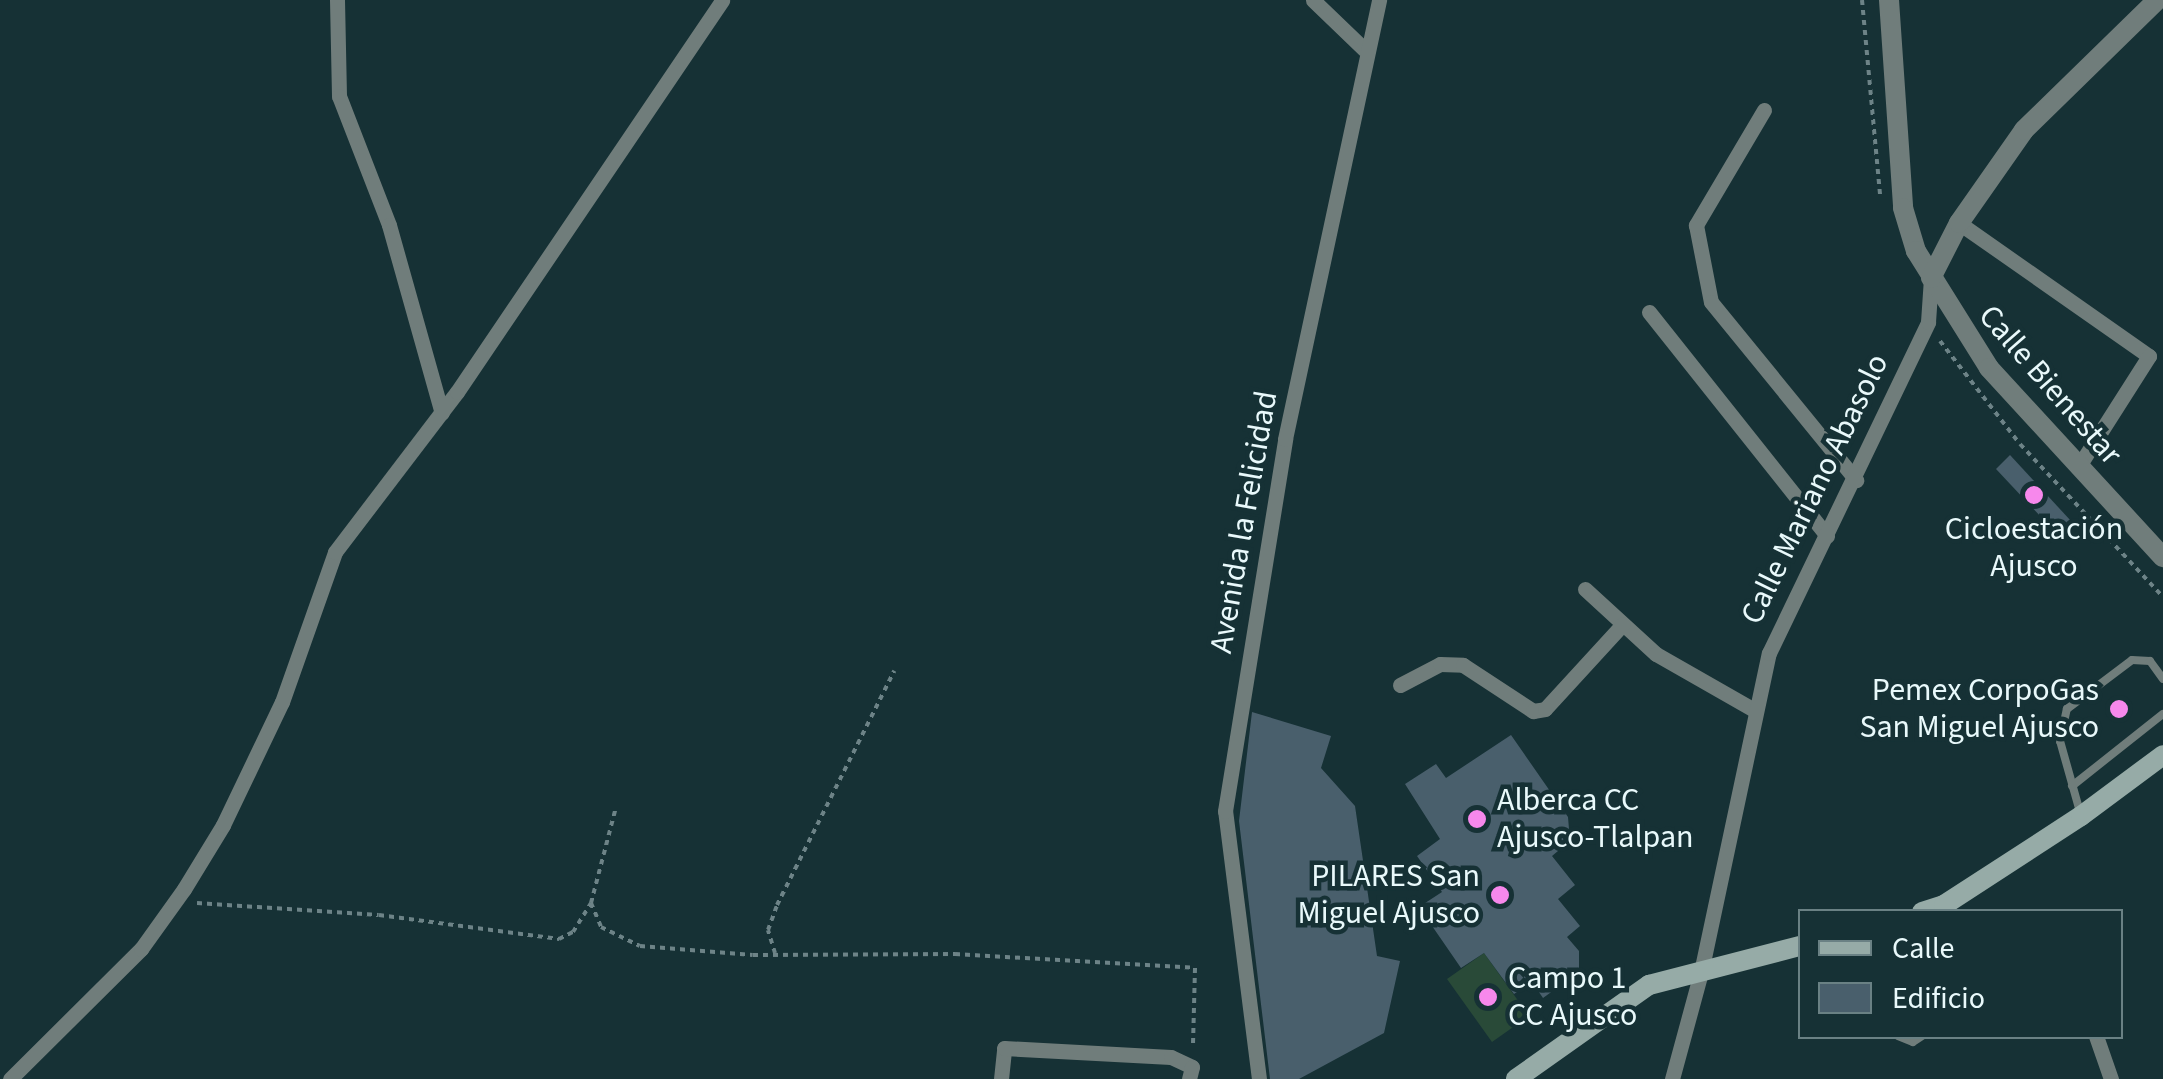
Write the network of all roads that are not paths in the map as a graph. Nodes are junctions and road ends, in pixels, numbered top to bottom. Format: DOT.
graph roads {
  1 [pos="337,0"];
  2 [pos="722,0"];
  3 [pos="1313,0"];
  4 [pos="1379,0"];
  5 [pos="1889,0"];
  6 [pos="2157,0"];
  7 [pos="1364,49"];
  8 [pos="1764,110"];
  9 [pos="1959,223"];
  10 [pos="1931,278"];
  11 [pos="1649,312"];
  12 [pos="442,412"];
  13 [pos="2080,466"];
  14 [pos="1856,480"];
  15 [pos="1828,536"];
  16 [pos="2163,556"];
  17 [pos="1585,589"];
  18 [pos="1623,624"];
  19 [pos="2163,679"];
  20 [pos="1400,685"];
  21 [pos="1756,710"];
  22 [pos="2163,714"];
  23 [pos="2163,755"];
  24 [pos="2072,786"];
  25 [pos="2081,816"];
  26 [pos="1949,908"];
  27 [pos="1798,947"];
  28 [pos="1702,972"];
  29 [pos="2097,1039"];
  30 [pos="1191,1073"];
  31 [pos="10,1079"];
  32 [pos="1000,1079"];
  33 [pos="1259,1079"];
  34 [pos="1516,1079"];
  35 [pos="1672,1079"];
  36 [pos="2111,1079"];
  1 -- 12 [label="street"];
  2 -- 12 [label="street"];
  3 -- 7 [label="street"];
  4 -- 7 [label="street, Avenida la Felicidad"];
  5 -- 10 [label="street, Calle Bienestar"];
  6 -- 9 [label="street, Calle Mariano Abasolo"];
  7 -- 33 [label="street, Avenida la Felicidad"];
  8 -- 14 [label="street"];
  9 -- 10 [label="street, Calle Mariano Abasolo"];
  9 -- 13 [label="street"];
  10 -- 13 [label="street, Calle Bienestar"];
  10 -- 14 [label="street, Calle Mariano Abasolo"];
  11 -- 15 [label="street"];
  12 -- 31 [label="street"];
  13 -- 16 [label="street, Calle Bienestar"];
  14 -- 15 [label="street, Calle Mariano Abasolo"];
  15 -- 21 [label="street, Calle Mariano Abasolo"];
  17 -- 18 [label="street"];
  18 -- 20 [label="street"];
  18 -- 21 [label="street"];
  19 -- 24 [label="lane"];
  21 -- 28 [label="street, Calle Mariano Abasolo"];
  22 -- 24 [label="lane"];
  23 -- 25 [label="main road"];
  24 -- 25 [label="lane"];
  25 -- 26 [label="main road"];
  27 -- 28 [label="main road"];
  28 -- 34 [label="main road"];
  28 -- 35 [label="street, Calle Mariano Abasolo"];
  29 -- 36 [label="street"];
  30 -- 32 [label="street"];
}
